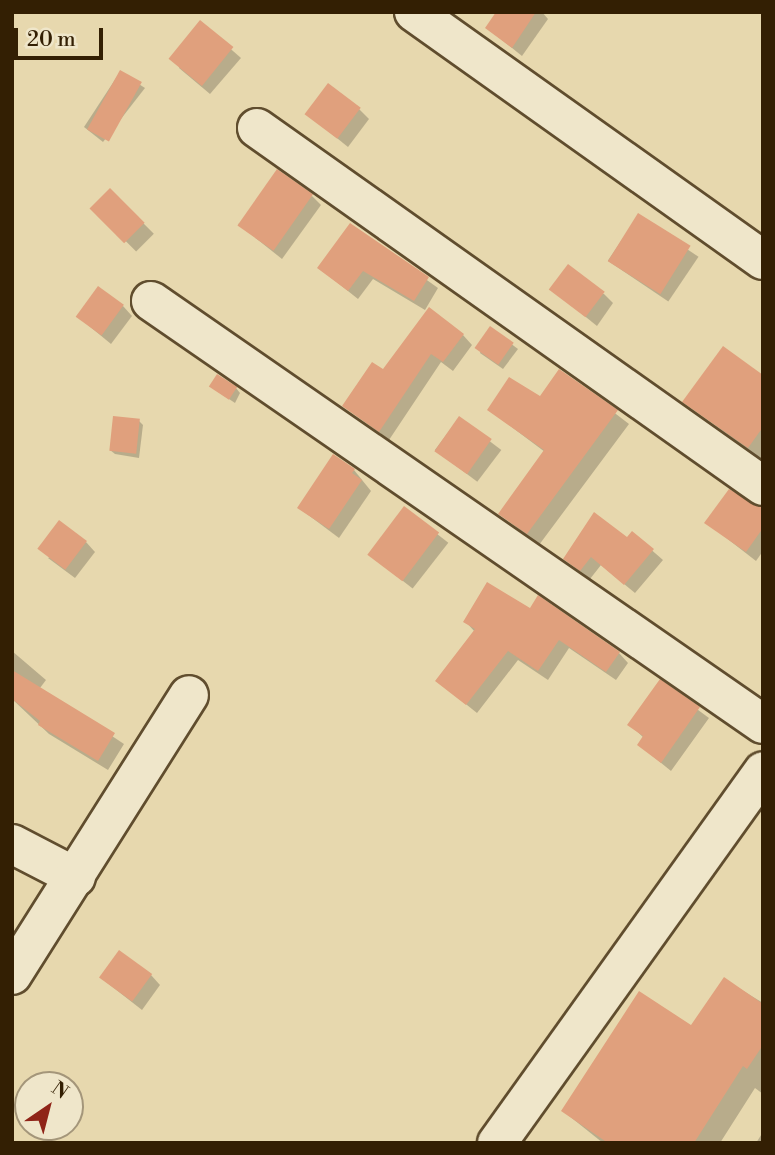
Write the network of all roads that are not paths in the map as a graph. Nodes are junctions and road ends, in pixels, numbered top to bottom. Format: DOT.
graph roads {
  1 [pos="414,12"];
  2 [pos="257,128"];
  3 [pos="763,260"];
  4 [pos="150,300"];
  5 [pos="763,485"];
  6 [pos="189,695"];
  7 [pos="763,724"];
  8 [pos="763,771"];
  9 [pos="12,844"];
  10 [pos="76,877"];
  11 [pos="12,975"];
  12 [pos="497,1143"];
  1 -- 3 [label="street"];
  2 -- 5 [label="street"];
  4 -- 7 [label="street"];
  6 -- 10 [label="street"];
  8 -- 12 [label="street"];
  9 -- 10 [label="street"];
  10 -- 11 [label="street"];
}
